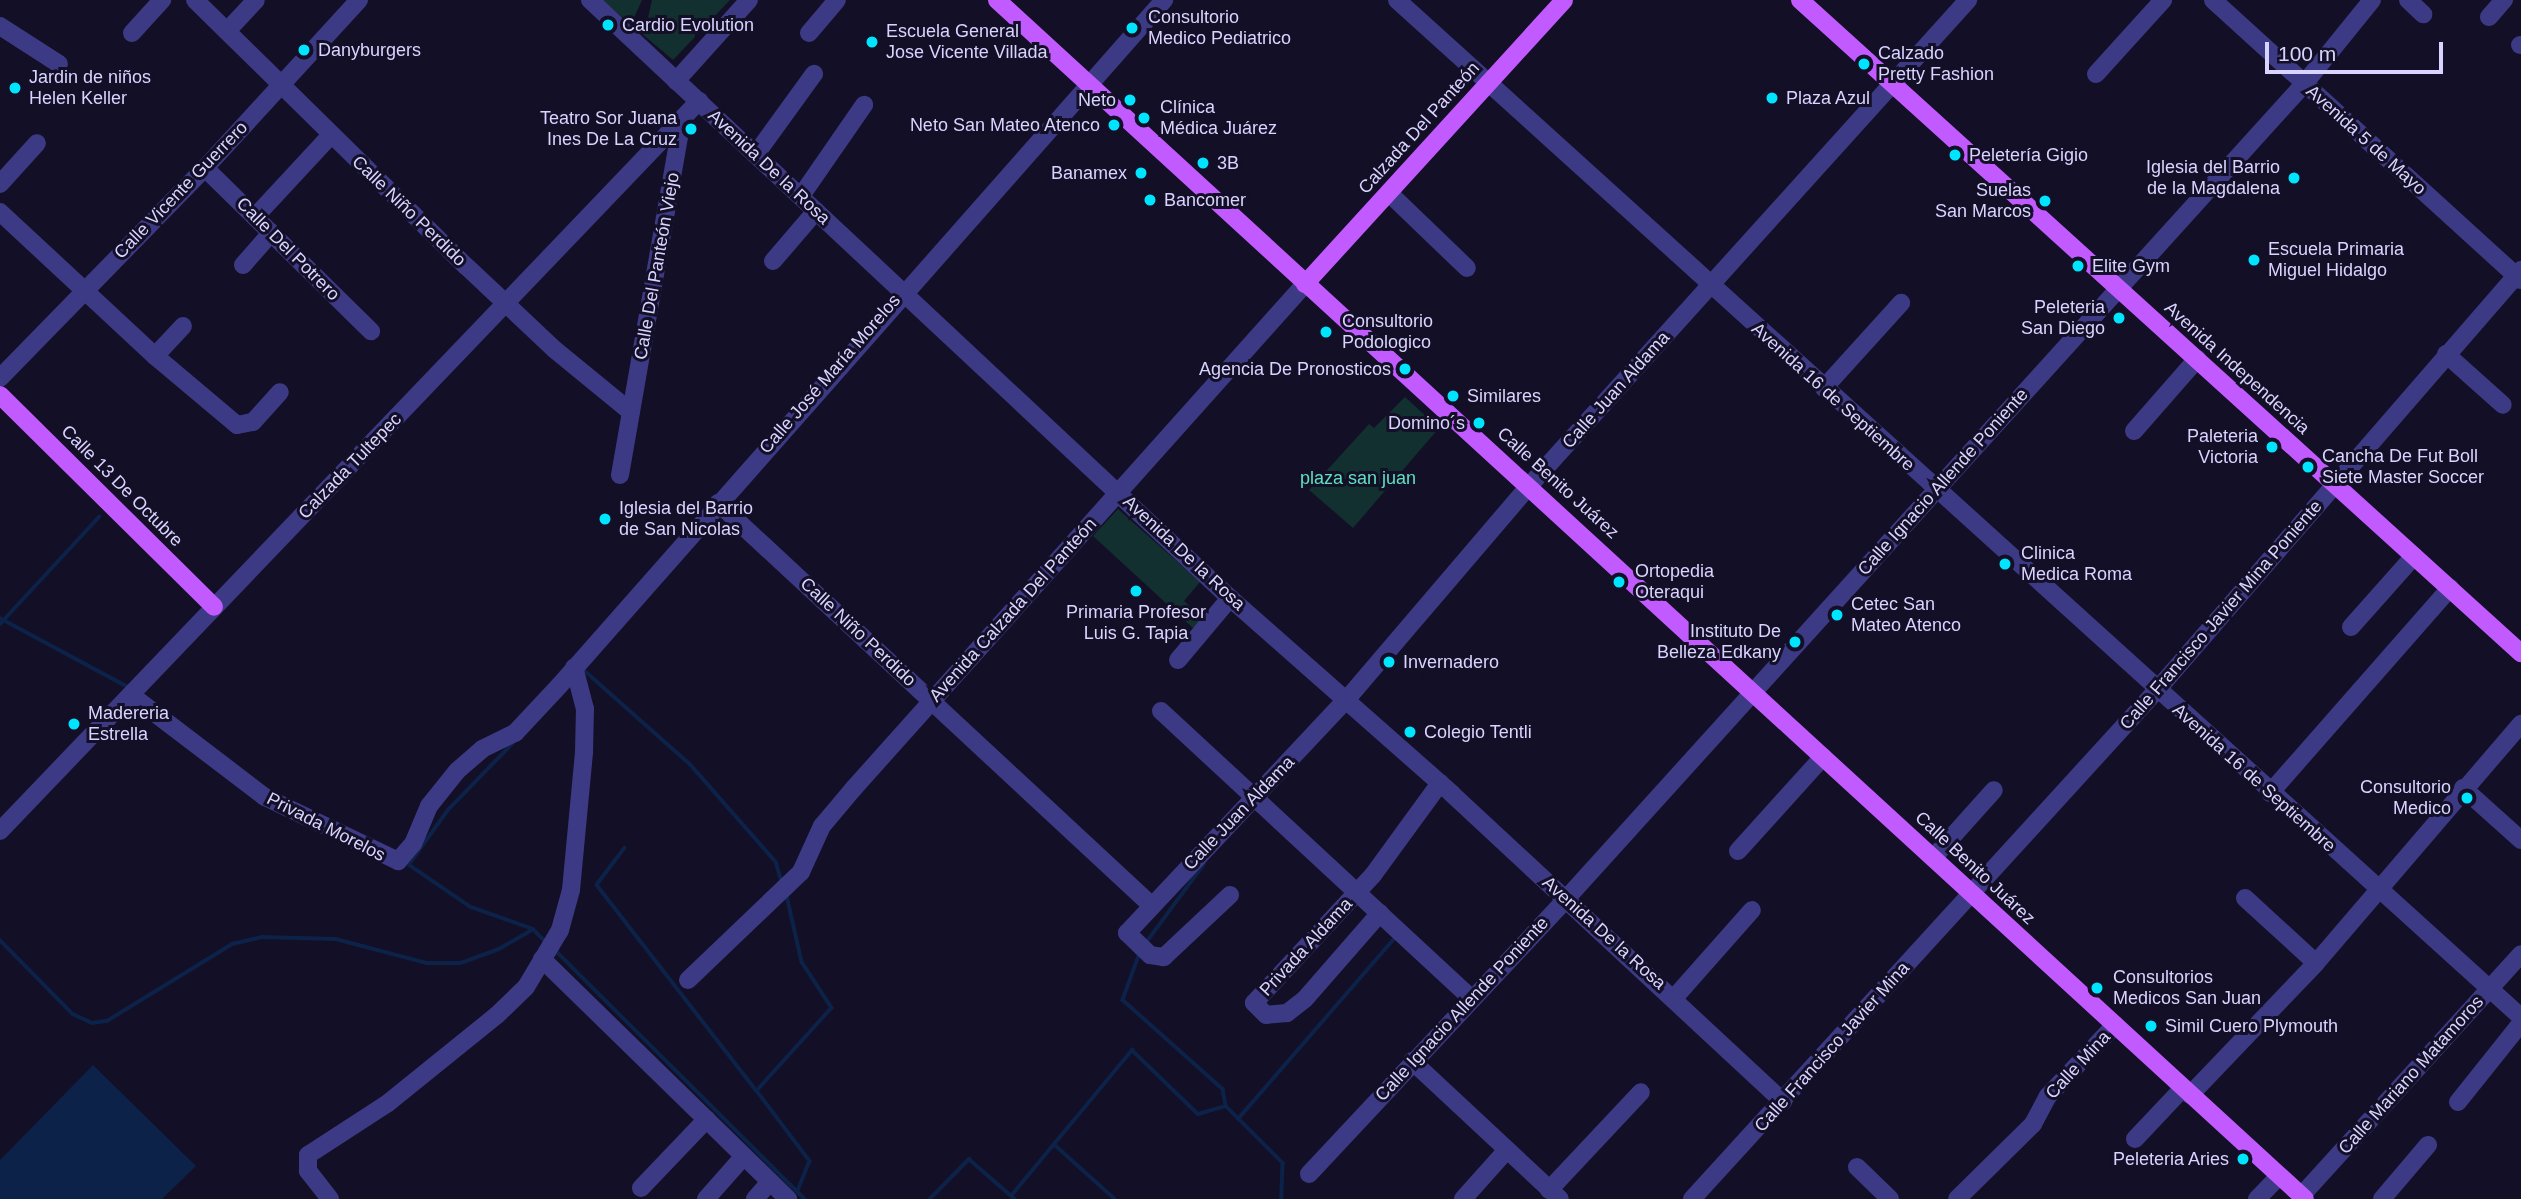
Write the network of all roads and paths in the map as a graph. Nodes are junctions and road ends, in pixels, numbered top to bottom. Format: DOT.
graph roads {
  1 [pos="162,0"];
  2 [pos="195,0"];
  3 [pos="256,0"];
  4 [pos="359,0"];
  5 [pos="590,0"];
  6 [pos="749,0"];
  7 [pos="837,0"];
  8 [pos="997,0"];
  9 [pos="1164,0"];
  10 [pos="1397,0"];
  11 [pos="1564,0"];
  12 [pos="1800,0"];
  13 [pos="1968,0"];
  14 [pos="2163,0"];
  15 [pos="2213,0"];
  16 [pos="2372,0"];
  17 [pos="2408,0"];
  18 [pos="2504,0"];
  19 [pos="2423,14"];
  20 [pos="2489,17"];
  21 [pos="0,26"];
  22 [pos="227,32"];
  23 [pos="132,33"];
  24 [pos="808,33"];
  25 [pos="59,64"];
  26 [pos="814,74"];
  27 [pos="2096,75"];
  28 [pos="676,81"];
  29 [pos="1490,81"];
  30 [pos="1088,83"];
  31 [pos="1894,84"];
  32 [pos="2304,84"];
  33 [pos="280,85"];
  34 [pos="699,101"];
  35 [pos="864,105"];
  36 [pos="682,120"];
  37 [pos="331,135"];
  38 [pos="37,143"];
  39 [pos="756,154"];
  40 [pos="205,167"];
  41 [pos="0,184"];
  42 [pos="1389,193"];
  43 [pos="801,196"];
  44 [pos="816,211"];
  45 [pos="0,212"];
  46 [pos="255,217"];
  47 [pos="271,233"];
  48 [pos="773,261"];
  49 [pos="243,265"];
  50 [pos="1467,268"];
  51 [pos="2520,275"];
  52 [pos="1305,284"];
  53 [pos="1711,285"];
  54 [pos="2117,287"];
  55 [pos="84,289"];
  56 [pos="902,292"];
  57 [pos="505,303"];
  58 [pos="1901,303"];
  59 [pos="183,326"];
  60 [pos="371,331"];
  61 [pos="2446,354"];
  62 [pos="155,356"];
  63 [pos="2197,359"];
  64 [pos="0,378"];
  65 [pos="1824,388"];
  66 [pos="280,392"];
  67 [pos="0,395"];
  68 [pos="2503,405"];
  69 [pos="631,412"];
  70 [pos="2134,431"];
  71 [pos="620,475"];
  72 [pos="1530,485"];
  73 [pos="2334,485"];
  74 [pos="1936,490"];
  75 [pos="1119,492"];
  76 [pos="718,503"];
  77 [pos="2414,556"];
  78 [pos="2450,588"];
  79 [pos="1230,598"];
  80 [pos="214,607"];
  81 [pos="2351,627"];
  82 [pos="2521,653"];
  83 [pos="1178,660"];
  84 [pos="574,667"];
  85 [pos="2157,690"];
  86 [pos="1754,692"];
  87 [pos="131,694"];
  88 [pos="1347,699"];
  89 [pos="932,701"];
  90 [pos="1161,711"];
  91 [pos="2521,724"];
  92 [pos="496,746"];
  93 [pos="1823,757"];
  94 [pos="1440,783"];
  95 [pos="2463,788"];
  96 [pos="1994,790"];
  97 [pos="2270,793"];
  98 [pos="1254,797"];
  99 [pos="0,831"];
  100 [pos="2521,840"];
  101 [pos="1738,851"];
  102 [pos="1933,858"];
  103 [pos="2378,890"];
  104 [pos="1358,892"];
  105 [pos="1972,894"];
  106 [pos="1230,895"];
  107 [pos="2245,898"];
  108 [pos="1566,899"];
  109 [pos="1151,905"];
  110 [pos="1752,910"];
  111 [pos="1380,912"];
  112 [pos="1322,930"];
  113 [pos="1347,951"];
  114 [pos="544,954"];
  115 [pos="2521,954"];
  116 [pos="2316,963"];
  117 [pos="688,980"];
  118 [pos="2488,990"];
  119 [pos="1675,997"];
  120 [pos="1472,999"];
  121 [pos="2521,1017"];
  122 [pos="2521,1023"];
  123 [pos="2115,1025"];
  124 [pos="1412,1061"];
  125 [pos="2187,1091"];
  126 [pos="1641,1092"];
  127 [pos="1783,1102"];
  128 [pos="2458,1102"];
  129 [pos="707,1119"];
  130 [pos="2135,1139"];
  131 [pos="2428,1145"];
  132 [pos="1506,1151"];
  133 [pos="744,1156"];
  134 [pos="1857,1167"];
  135 [pos="1309,1174"];
  136 [pos="2279,1176"];
  137 [pos="770,1182"];
  138 [pos="641,1188"];
  139 [pos="1555,1194"];
  140 [pos="2303,1198"];
  141 [pos="330,1199"];
  142 [pos="706,1199"];
  143 [pos="755,1199"];
  144 [pos="788,1199"];
  145 [pos="1463,1199"];
  146 [pos="1692,1199"];
  147 [pos="1890,1199"];
  148 [pos="1957,1199"];
  149 [pos="2257,1199"];
  150 [pos="2382,1199"];
  1 -- 23 [label="street"];
  2 -- 22 [label="street, Calle Niño Perdido"];
  3 -- 22 [label="street"];
  4 -- 33 [label="street, Calle Vicente Guerrero"];
  5 -- 28 [label="street, Avenida De la Rosa"];
  6 -- 28 [label="street"];
  7 -- 24 [label="street"];
  8 -- 30 [label="main road, Calle Benito Juárez"];
  9 -- 30 [label="street, Calle José María Morelos"];
  10 -- 29 [label="street, Avenida 16 de Septiembre"];
  11 -- 29 [label="main road, Calzada Del Panteón"];
  12 -- 31 [label="main road, Avenida Independencia"];
  13 -- 31 [label="street, Calle Juan Aldama"];
  14 -- 27 [label="street"];
  15 -- 32 [label="street, Avenida 5 de Mayo"];
  16 -- 32 [label="street, Calle Ignacio Allende Poniente"];
  17 -- 19 [label="street"];
  18 -- 20 [label="street"];
  21 -- 25 [label="street"];
  22 -- 33 [label="street, Calle Niño Perdido"];
  26 -- 39 [label="street"];
  28 -- 34 [label="street, Avenida De la Rosa"];
  29 -- 42 [label="main road, Calzada Del Panteón"];
  29 -- 53 [label="street, Avenida 16 de Septiembre"];
  30 -- 52 [label="main road, Calle Benito Juárez"];
  30 -- 56 [label="street, Calle José María Morelos"];
  31 -- 53 [label="street, Calle Juan Aldama"];
  31 -- 54 [label="main road, Avenida Independencia"];
  32 -- 51 [label="street, Avenida 5 de Mayo"];
  32 -- 54 [label="street, Calle Ignacio Allende Poniente"];
  33 -- 37 [label="street, Calle Niño Perdido"];
  33 -- 40 [label="street, Calle Vicente Guerrero"];
  34 -- 36 [label="street, Calzada Tultepec"];
  34 -- 39 [label="street, Avenida De la Rosa"];
  35 -- 43 [label="street"];
  36 -- 57 [label="street, Calzada Tultepec"];
  36 -- 69 [label="street, Calle Del Panteón Viejo"];
  37 -- 46 [label="street"];
  37 -- 57 [label="street, Calle Niño Perdido"];
  38 -- 41 [label="street"];
  39 -- 43 [label="street, Avenida De la Rosa"];
  40 -- 46 [label="street, Calle Del Potrero"];
  40 -- 55 [label="street, Calle Vicente Guerrero"];
  42 -- 50 [label="street"];
  42 -- 52 [label="main road, Calzada Del Panteón"];
  43 -- 44 [label="street, Avenida De la Rosa"];
  44 -- 48 [label="street"];
  44 -- 56 [label="street, Avenida De la Rosa"];
  45 -- 55 [label="street"];
  46 -- 47 [label="street, Calle Del Potrero"];
  47 -- 49 [label="street"];
  47 -- 60 [label="street, Calle Del Potrero"];
  51 -- 61 [label="street, Calle Francisco Javier Mina Poniente"];
  52 -- 72 [label="main road, Calle Benito Juárez"];
  52 -- 75 [label="street, Avenida Calzada Del Panteón"];
  53 -- 65 [label="street, Avenida 16 de Septiembre"];
  53 -- 72 [label="street, Calle Juan Aldama"];
  54 -- 63 [label="main road, Avenida Independencia"];
  54 -- 74 [label="street, Calle Ignacio Allende Poniente"];
  55 -- 62 [label="street"];
  55 -- 64 [label="street, Calle Vicente Guerrero"];
  56 -- 75 [label="street, Avenida De la Rosa"];
  56 -- 76 [label="street, Calle José María Morelos"];
  57 -- 69 [label="street, Calle Niño Perdido"];
  57 -- 80 [label="street, Calzada Tultepec"];
  58 -- 65 [label="street"];
  59 -- 62 [label="street"];
  61 -- 68 [label="street"];
  61 -- 73 [label="street, Calle Francisco Javier Mina Poniente"];
  62 -- 66 [label="street"];
  63 -- 70 [label="street"];
  63 -- 73 [label="main road, Avenida Independencia"];
  65 -- 74 [label="street, Avenida 16 de Septiembre"];
  67 -- 80 [label="main road, Calle 13 De Octubre"];
  69 -- 71 [label="street, Calle Del Panteón Viejo"];
  72 -- 86 [label="main road, Calle Benito Juárez"];
  72 -- 88 [label="street, Calle Juan Aldama"];
  73 -- 77 [label="main road, Avenida Independencia"];
  73 -- 85 [label="street, Calle Francisco Javier Mina Poniente"];
  74 -- 85 [label="street, Avenida 16 de Septiembre"];
  74 -- 86 [label="street, Calle Ignacio Allende Poniente"];
  75 -- 79 [label="street, Avenida De la Rosa"];
  75 -- 89 [label="street, Avenida Calzada Del Panteón"];
  76 -- 84 [label="street, Calle José María Morelos"];
  76 -- 89 [label="street, Calle Niño Perdido"];
  77 -- 78 [label="main road, Avenida Independencia"];
  77 -- 81 [label="street"];
  78 -- 82 [label="main road, Avenida Independencia"];
  78 -- 97 [label="street"];
  79 -- 83 [label="street"];
  79 -- 88 [label="street, Avenida De la Rosa"];
  80 -- 87 [label="street, Calzada Tultepec"];
  84 -- 92 [label="street, Calle José María Morelos"];
  84 -- 114 [label="street"];
  85 -- 97 [label="street, Avenida 16 de Septiembre"];
  85 -- 105 [label="street, Calle Francisco Javier Mina Poniente"];
  86 -- 93 [label="main road, Calle Benito Juárez"];
  86 -- 108 [label="street, Calle Ignacio Allende Poniente"];
  87 -- 92 [label="street, Privada Morelos"];
  87 -- 99 [label="street, Calzada Tultepec"];
  88 -- 94 [label="street, Avenida De la Rosa"];
  88 -- 98 [label="street, Calle Juan Aldama"];
  89 -- 109 [label="street, Calle Niño Perdido"];
  89 -- 117 [label="street, Avenida Calzada Del Panteón"];
  90 -- 98 [label="street"];
  91 -- 95 [label="street"];
  93 -- 101 [label="street"];
  93 -- 102 [label="main road, Calle Benito Juárez"];
  94 -- 104 [label="street, Privada Aldama"];
  94 -- 108 [label="street, Avenida De la Rosa"];
  95 -- 100 [label="street"];
  95 -- 103 [label="street"];
  96 -- 102 [label="street"];
  97 -- 103 [label="street, Avenida 16 de Septiembre"];
  98 -- 104 [label="street"];
  98 -- 109 [label="street, Calle Juan Aldama"];
  102 -- 105 [label="main road, Calle Benito Juárez"];
  103 -- 116 [label="street"];
  103 -- 118 [label="street, Avenida 16 de Septiembre"];
  104 -- 111 [label="street"];
  104 -- 112 [label="street, Privada Aldama"];
  105 -- 123 [label="main road, Calle Benito Juárez"];
  105 -- 127 [label="street, Calle Francisco Javier Mina"];
  106 -- 109 [label="street, Calle Juan Aldama"];
  107 -- 116 [label="street"];
  108 -- 119 [label="street, Avenida De la Rosa"];
  108 -- 120 [label="street, Calle Ignacio Allende Poniente"];
  110 -- 119 [label="street"];
  111 -- 113 [label="street"];
  111 -- 120 [label="street"];
  112 -- 113 [label="street"];
  112 -- 113 [label="street, Privada Aldama"];
  114 -- 129 [label="street"];
  114 -- 141 [label="street"];
  115 -- 118 [label="street, Calle Mariano Matamoros"];
  116 -- 125 [label="street"];
  118 -- 121 [label="street, Avenida 16 de Septiembre"];
  118 -- 140 [label="street, Calle Mariano Matamoros"];
  119 -- 127 [label="street, Avenida De la Rosa"];
  120 -- 124 [label="street, Calle Ignacio Allende Poniente"];
  122 -- 128 [label="street"];
  123 -- 125 [label="main road, Calle Benito Juárez"];
  123 -- 148 [label="street, Calle Mina"];
  124 -- 132 [label="street"];
  124 -- 135 [label="street, Calle Ignacio Allende Poniente"];
  125 -- 130 [label="street"];
  125 -- 136 [label="main road, Calle Benito Juárez"];
  126 -- 139 [label="street"];
  127 -- 146 [label="street, Calle Francisco Javier Mina"];
  129 -- 133 [label="street"];
  129 -- 138 [label="street"];
  131 -- 150 [label="street"];
  132 -- 139 [label="street"];
  132 -- 145 [label="street"];
  133 -- 137 [label="street"];
  133 -- 142 [label="street"];
  134 -- 147 [label="street"];
  136 -- 140 [label="main road, Calle Benito Juárez"];
  136 -- 149 [label="street"];
  137 -- 143 [label="street"];
  137 -- 144 [label="street"];
}
